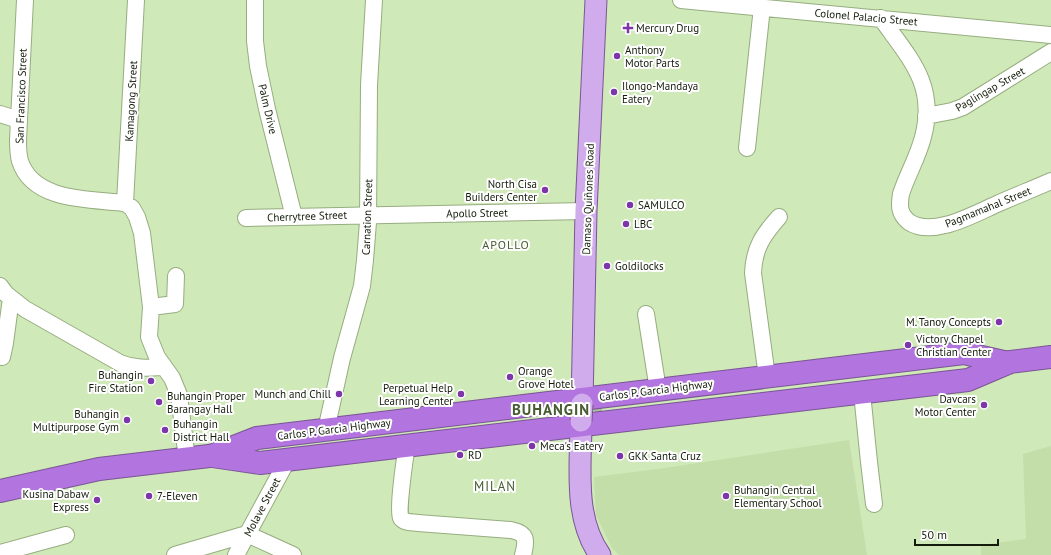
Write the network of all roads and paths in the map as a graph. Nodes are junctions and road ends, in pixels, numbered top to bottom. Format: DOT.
graph roads {
  1 [pos="25,0"];
  2 [pos="136,0"];
  3 [pos="255,0"];
  4 [pos="374,0"];
  5 [pos="596,0"];
  6 [pos="681,0"];
  7 [pos="762,7"];
  8 [pos="881,18"];
  9 [pos="1051,35"];
  10 [pos="1051,52"];
  11 [pos="0,114"];
  12 [pos="926,116"];
  13 [pos="19,120"];
  14 [pos="747,148"];
  15 [pos="1051,181"];
  16 [pos="125,203"];
  17 [pos="586,212"];
  18 [pos="368,215"];
  19 [pos="294,217"];
  20 [pos="246,218"];
  21 [pos="779,218"];
  22 [pos="176,276"];
  23 [pos="0,286"];
  24 [pos="11,298"];
  25 [pos="151,308"];
  26 [pos="646,314"];
  27 [pos="2,357"];
  28 [pos="1051,357"];
  29 [pos="1008,363"];
  30 [pos="162,367"];
  31 [pos="767,377"];
  32 [pos="658,390"];
  33 [pos="862,393"];
  34 [pos="602,410"];
  35 [pos="582,412"];
  36 [pos="561,415"];
  37 [pos="326,430"];
  38 [pos="407,446"];
  39 [pos="211,456"];
  40 [pos="187,459"];
  41 [pos="288,460"];
  42 [pos="0,491"];
  43 [pos="874,504"];
  44 [pos="66,534"];
  45 [pos="247,534"];
  46 [pos="0,553"];
  47 [pos="175,555"];
  48 [pos="236,555"];
  49 [pos="293,555"];
  50 [pos="523,555"];
  51 [pos="600,555"];
  1 -- 13 [label="street, San Francisco Street"];
  2 -- 16 [label="street, Kamagong Street"];
  3 -- 19 [label="street, Palm Drive"];
  4 -- 18 [label="street, Carnation Street"];
  5 -- 17 [label="main road, Damaso Quiñones Road"];
  6 -- 7 [label="street, Colonel Palacio Street"];
  7 -- 8 [label="street, Colonel Palacio Street"];
  7 -- 14 [label="street"];
  8 -- 9 [label="street, Colonel Palacio Street"];
  8 -- 12 [label="street, Pagmamahal Street"];
  10 -- 12 [label="street, Paglingap Street"];
  11 -- 13 [label="street"];
  12 -- 15 [label="street, Pagmamahal Street"];
  13 -- 16 [label="street, San Francisco Street"];
  16 -- 25 [label="street"];
  17 -- 18 [label="street, Apollo Street"];
  17 -- 35 [label="main road, Damaso Quiñones Road"];
  18 -- 19 [label="street, Cherrytree Street"];
  18 -- 37 [label="street, Carnation Street"];
  19 -- 20 [label="street, Cherrytree Street"];
  21 -- 31 [label="street"];
  22 -- 25 [label="street"];
  23 -- 24 [label="street"];
  24 -- 27 [label="street"];
  24 -- 30 [label="street"];
  25 -- 30 [label="street"];
  26 -- 32 [label="street"];
  28 -- 29 [label="highway, Carlos P. Garcia Highway"];
  29 -- 31 [label="highway, Carlos P. Garcia Highway"];
  29 -- 33 [label="highway, Carlos P. Garcia Highway"];
  29 -- 34 [label="highway, Carlos P. Garcia Highway"];
  30 -- 40 [label="street"];
  31 -- 32 [label="highway, Carlos P. Garcia Highway"];
  32 -- 35 [label="highway, Carlos P. Garcia Highway"];
  33 -- 35 [label="highway, Carlos P. Garcia Highway"];
  33 -- 43 [label="street"];
  35 -- 37 [label="highway, Carlos P. Garcia Highway"];
  35 -- 38 [label="highway, Carlos P. Garcia Highway"];
  35 -- 51 [label="main road, Damaso Quiñones Road"];
  36 -- 39 [label="highway, Carlos P. Garcia Highway"];
  37 -- 39 [label="highway, Carlos P. Garcia Highway"];
  38 -- 41 [label="highway, Carlos P. Garcia Highway"];
  38 -- 50 [label="street"];
  39 -- 40 [label="highway, Carlos P. Garcia Highway"];
  39 -- 41 [label="highway, Carlos P. Garcia Highway"];
  40 -- 42 [label="highway, Carlos P. Garcia Highway"];
  41 -- 45 [label="street, Molave Street"];
  44 -- 46 [label="street"];
  45 -- 47 [label="street"];
  45 -- 48 [label="street, Molave Street"];
  45 -- 49 [label="street"];
}
